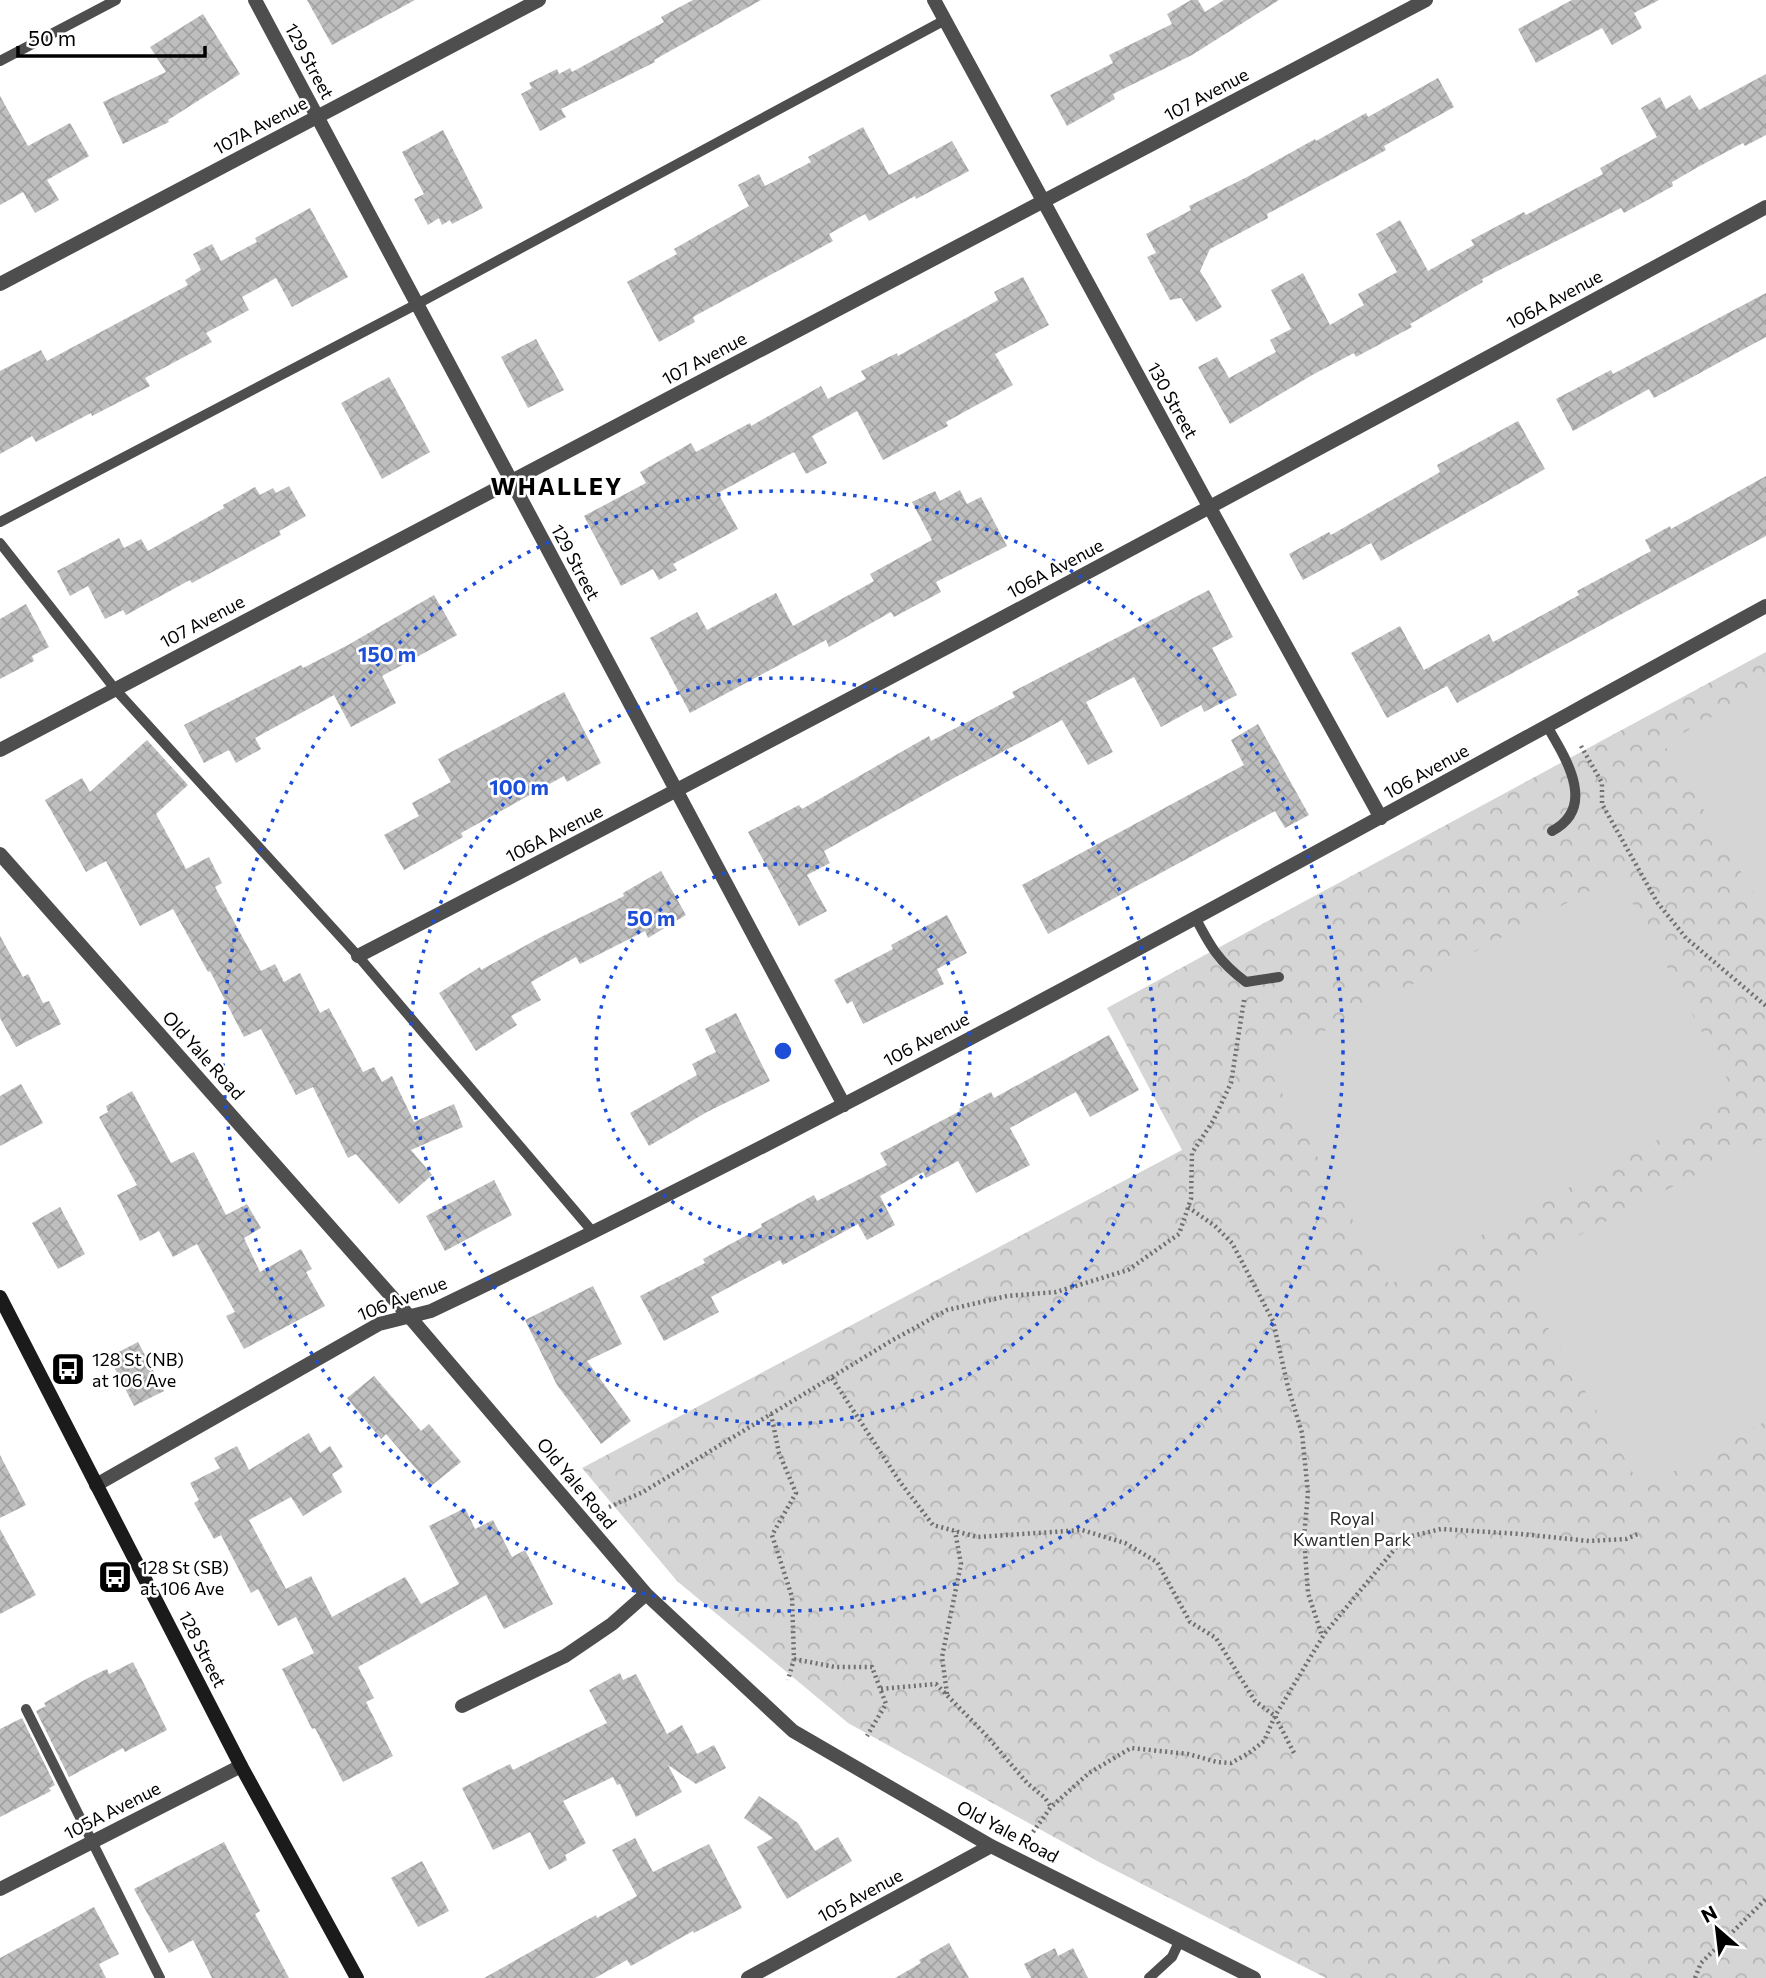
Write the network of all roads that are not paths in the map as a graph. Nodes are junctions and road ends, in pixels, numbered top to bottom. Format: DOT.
graph roads {
  1 [pos="116,0"];
  2 [pos="255,0"];
  3 [pos="539,0"];
  4 [pos="934,0"];
  5 [pos="1426,0"];
  6 [pos="945,20"];
  7 [pos="0,61"];
  8 [pos="317,116"];
  9 [pos="1043,202"];
  10 [pos="1766,207"];
  11 [pos="0,284"];
  12 [pos="417,304"];
  13 [pos="511,482"];
  14 [pos="1210,508"];
  15 [pos="0,522"];
  16 [pos="0,543"];
  17 [pos="1766,607"];
  18 [pos="115,689"];
  19 [pos="1547,726"];
  20 [pos="0,750"];
  21 [pos="676,792"];
  22 [pos="1381,818"];
  23 [pos="1552,831"];
  24 [pos="0,854"];
  25 [pos="1195,917"];
  26 [pos="358,956"];
  27 [pos="1279,977"];
  28 [pos="844,1105"];
  29 [pos="593,1231"];
  30 [pos="0,1297"];
  31 [pos="408,1315"];
  32 [pos="96,1485"];
  33 [pos="646,1594"];
  34 [pos="462,1706"];
  35 [pos="26,1709"];
  36 [pos="241,1766"];
  37 [pos="93,1842"];
  38 [pos="991,1846"];
  39 [pos="0,1889"];
  40 [pos="1180,1940"];
  41 [pos="160,1978"];
  42 [pos="357,1978"];
  43 [pos="748,1978"];
  44 [pos="1149,1978"];
  45 [pos="1254,1978"];
  1 -- 7 [label="lane"];
  2 -- 8 [label="street, 129 Street"];
  3 -- 8 [label="street, 107A Avenue"];
  4 -- 6 [label="street, 130 Street"];
  5 -- 9 [label="street, 107 Avenue"];
  6 -- 9 [label="street, 130 Street"];
  6 -- 12 [label="lane"];
  8 -- 11 [label="street, 107A Avenue"];
  8 -- 12 [label="street, 129 Street"];
  9 -- 13 [label="street, 107 Avenue"];
  9 -- 14 [label="street, 130 Street"];
  10 -- 14 [label="street, 106A Avenue"];
  12 -- 13 [label="street, 129 Street"];
  12 -- 15 [label="lane"];
  13 -- 18 [label="street, 107 Avenue"];
  13 -- 21 [label="street, 129 Street"];
  14 -- 21 [label="street, 106A Avenue"];
  14 -- 22 [label="street, 130 Street"];
  16 -- 18 [label="lane"];
  17 -- 19 [label="street, 106 Avenue"];
  18 -- 20 [label="street, 107 Avenue"];
  18 -- 26 [label="lane"];
  19 -- 22 [label="street, 106 Avenue"];
  19 -- 23 [label="lane"];
  21 -- 26 [label="street, 106A Avenue"];
  21 -- 28 [label="street, 129 Street"];
  22 -- 25 [label="street, 106 Avenue"];
  24 -- 31 [label="street, Old Yale Road"];
  25 -- 27 [label="lane"];
  25 -- 28 [label="street, 106 Avenue"];
  26 -- 29 [label="lane"];
  28 -- 29 [label="street, 106 Avenue"];
  29 -- 31 [label="street, 106 Avenue"];
  30 -- 32 [label="main road, 128 Street"];
  31 -- 32 [label="street, 106 Avenue"];
  31 -- 33 [label="street, Old Yale Road"];
  32 -- 36 [label="main road, 128 Street"];
  33 -- 34 [label="street"];
  33 -- 38 [label="street, Old Yale Road"];
  35 -- 37 [label="lane"];
  36 -- 37 [label="street, 105A Avenue"];
  36 -- 42 [label="main road, 128 Street"];
  37 -- 39 [label="street, 105A Avenue"];
  37 -- 41 [label="lane"];
  38 -- 40 [label="street, Old Yale Road"];
  38 -- 43 [label="street, 105 Avenue"];
  40 -- 44 [label="lane"];
  40 -- 45 [label="street, Old Yale Road"];
}
